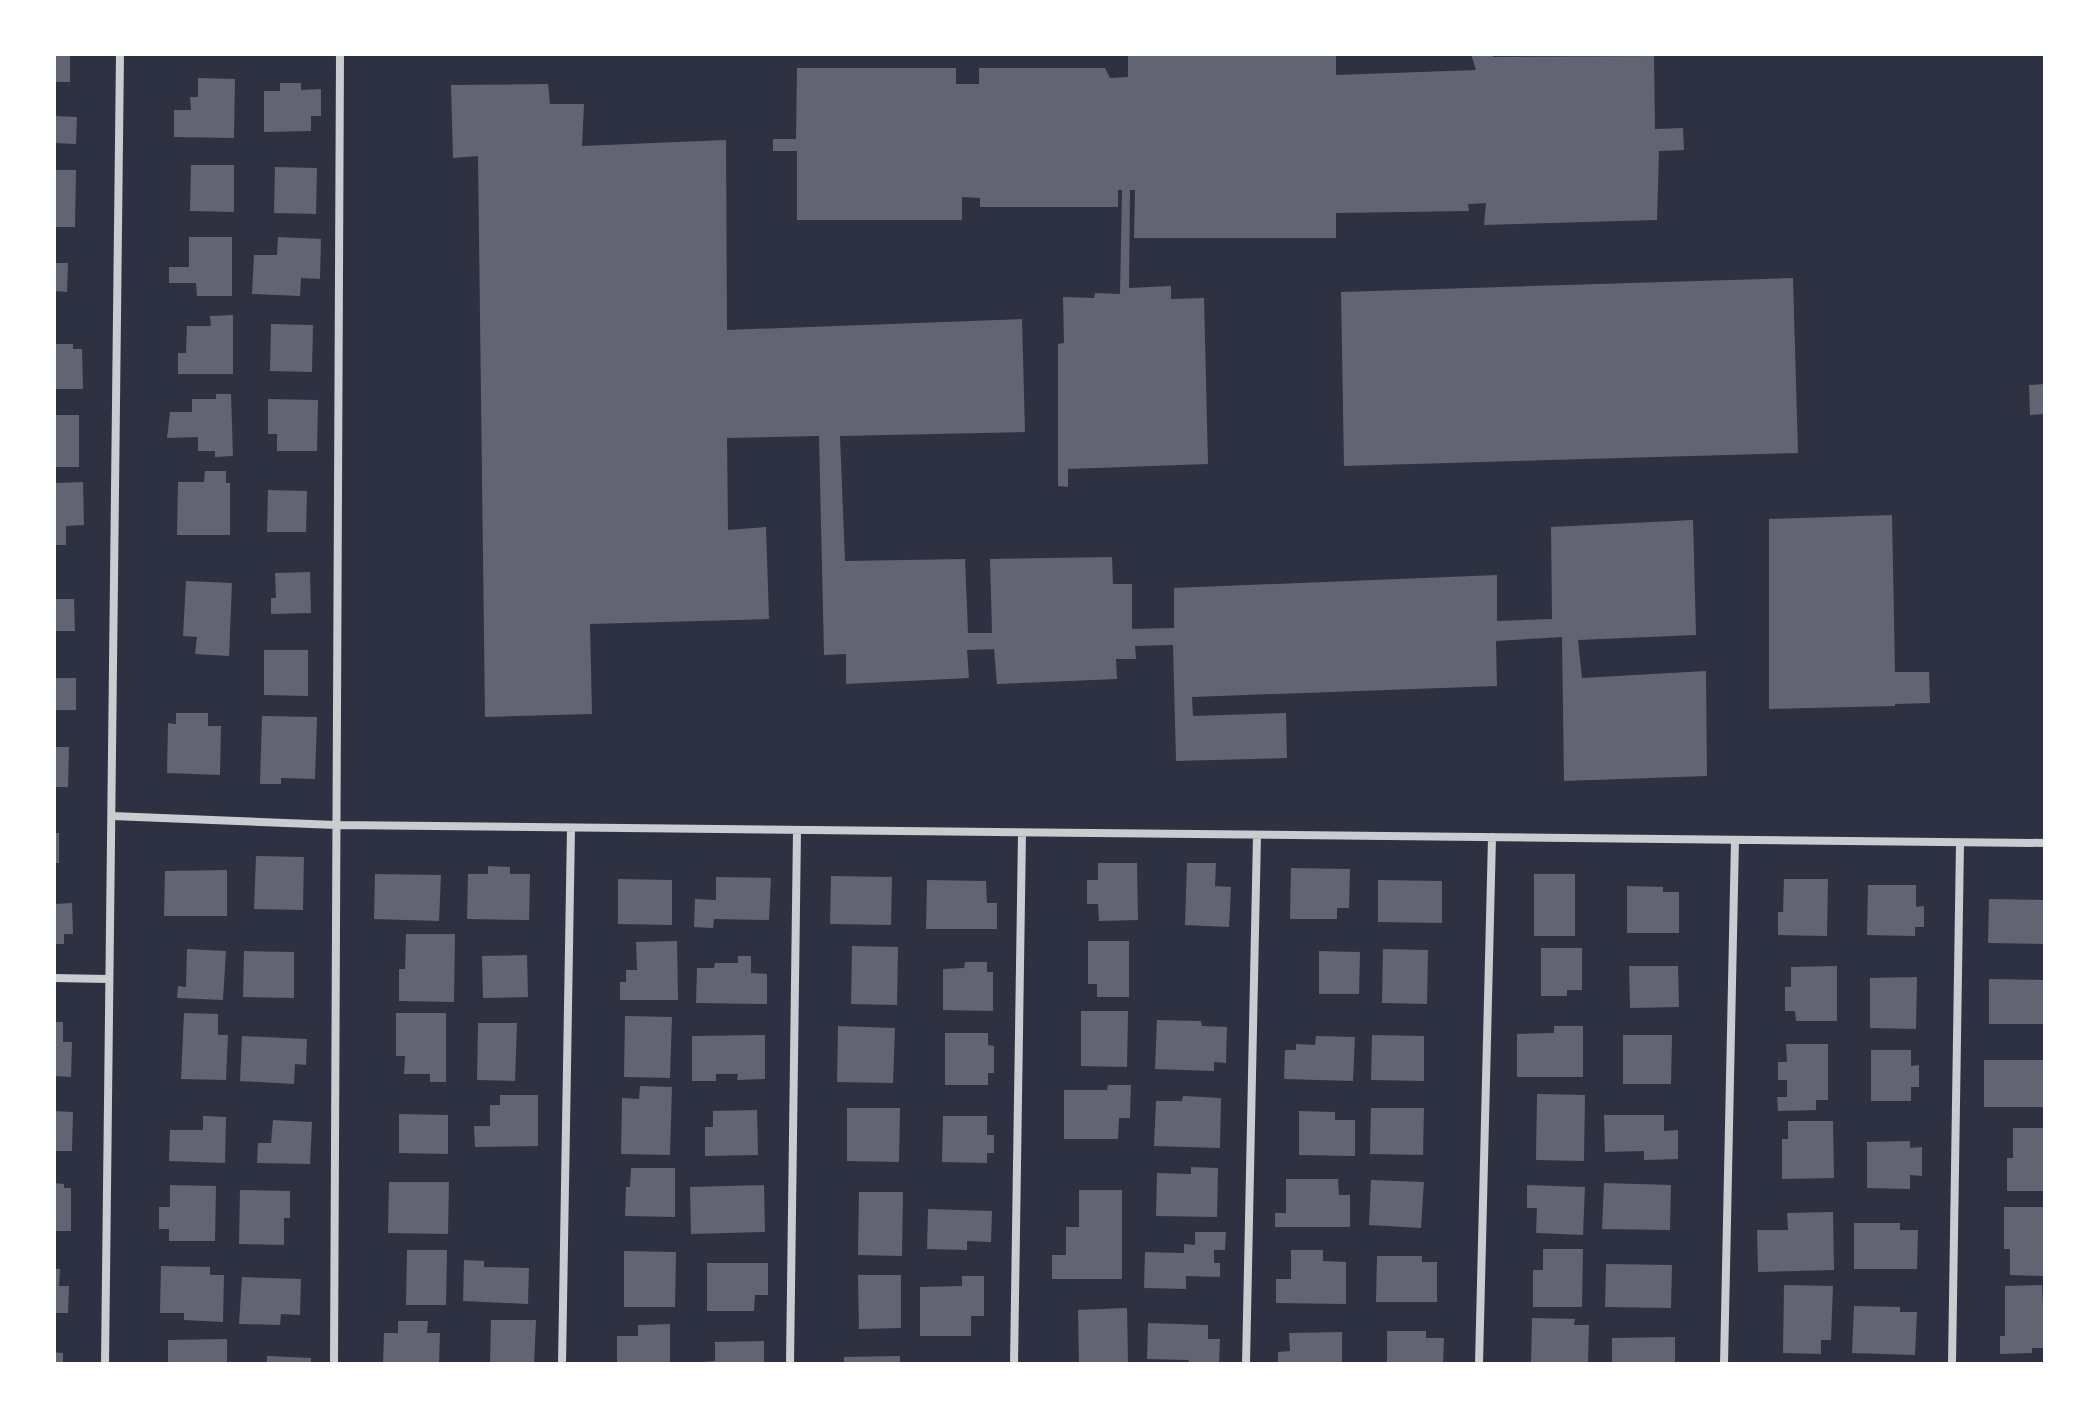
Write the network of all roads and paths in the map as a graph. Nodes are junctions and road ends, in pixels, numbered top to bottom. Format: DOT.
graph roads {
  1 [pos="120,54"];
  2 [pos="340,54"];
  3 [pos="112,816"];
  4 [pos="336,825"];
  5 [pos="571,828"];
  6 [pos="797,830"];
  7 [pos="1022,833"];
  8 [pos="1257,835"];
  9 [pos="1492,837"];
  10 [pos="1735,840"];
  11 [pos="1960,843"];
  12 [pos="2045,843"];
  13 [pos="54,978"];
  14 [pos="109,979"];
  15 [pos="105,1364"];
  16 [pos="334,1364"];
  17 [pos="562,1364"];
  18 [pos="790,1364"];
  19 [pos="1014,1364"];
  20 [pos="1246,1364"];
  21 [pos="1479,1364"];
  22 [pos="1724,1364"];
  23 [pos="1952,1364"];
  1 -- 3 [label="street"];
  2 -- 4 [label="street"];
  3 -- 4 [label="street"];
  3 -- 14 [label="street"];
  4 -- 5 [label="street"];
  4 -- 16 [label="street"];
  5 -- 6 [label="street"];
  5 -- 17 [label="street"];
  6 -- 7 [label="street"];
  6 -- 18 [label="street"];
  7 -- 8 [label="street"];
  7 -- 19 [label="street"];
  8 -- 9 [label="street"];
  8 -- 20 [label="street"];
  9 -- 10 [label="street"];
  9 -- 21 [label="street"];
  10 -- 11 [label="street"];
  10 -- 22 [label="street"];
  11 -- 12 [label="street"];
  11 -- 23 [label="street"];
  13 -- 14 [label="street"];
  14 -- 15 [label="street"];
}
